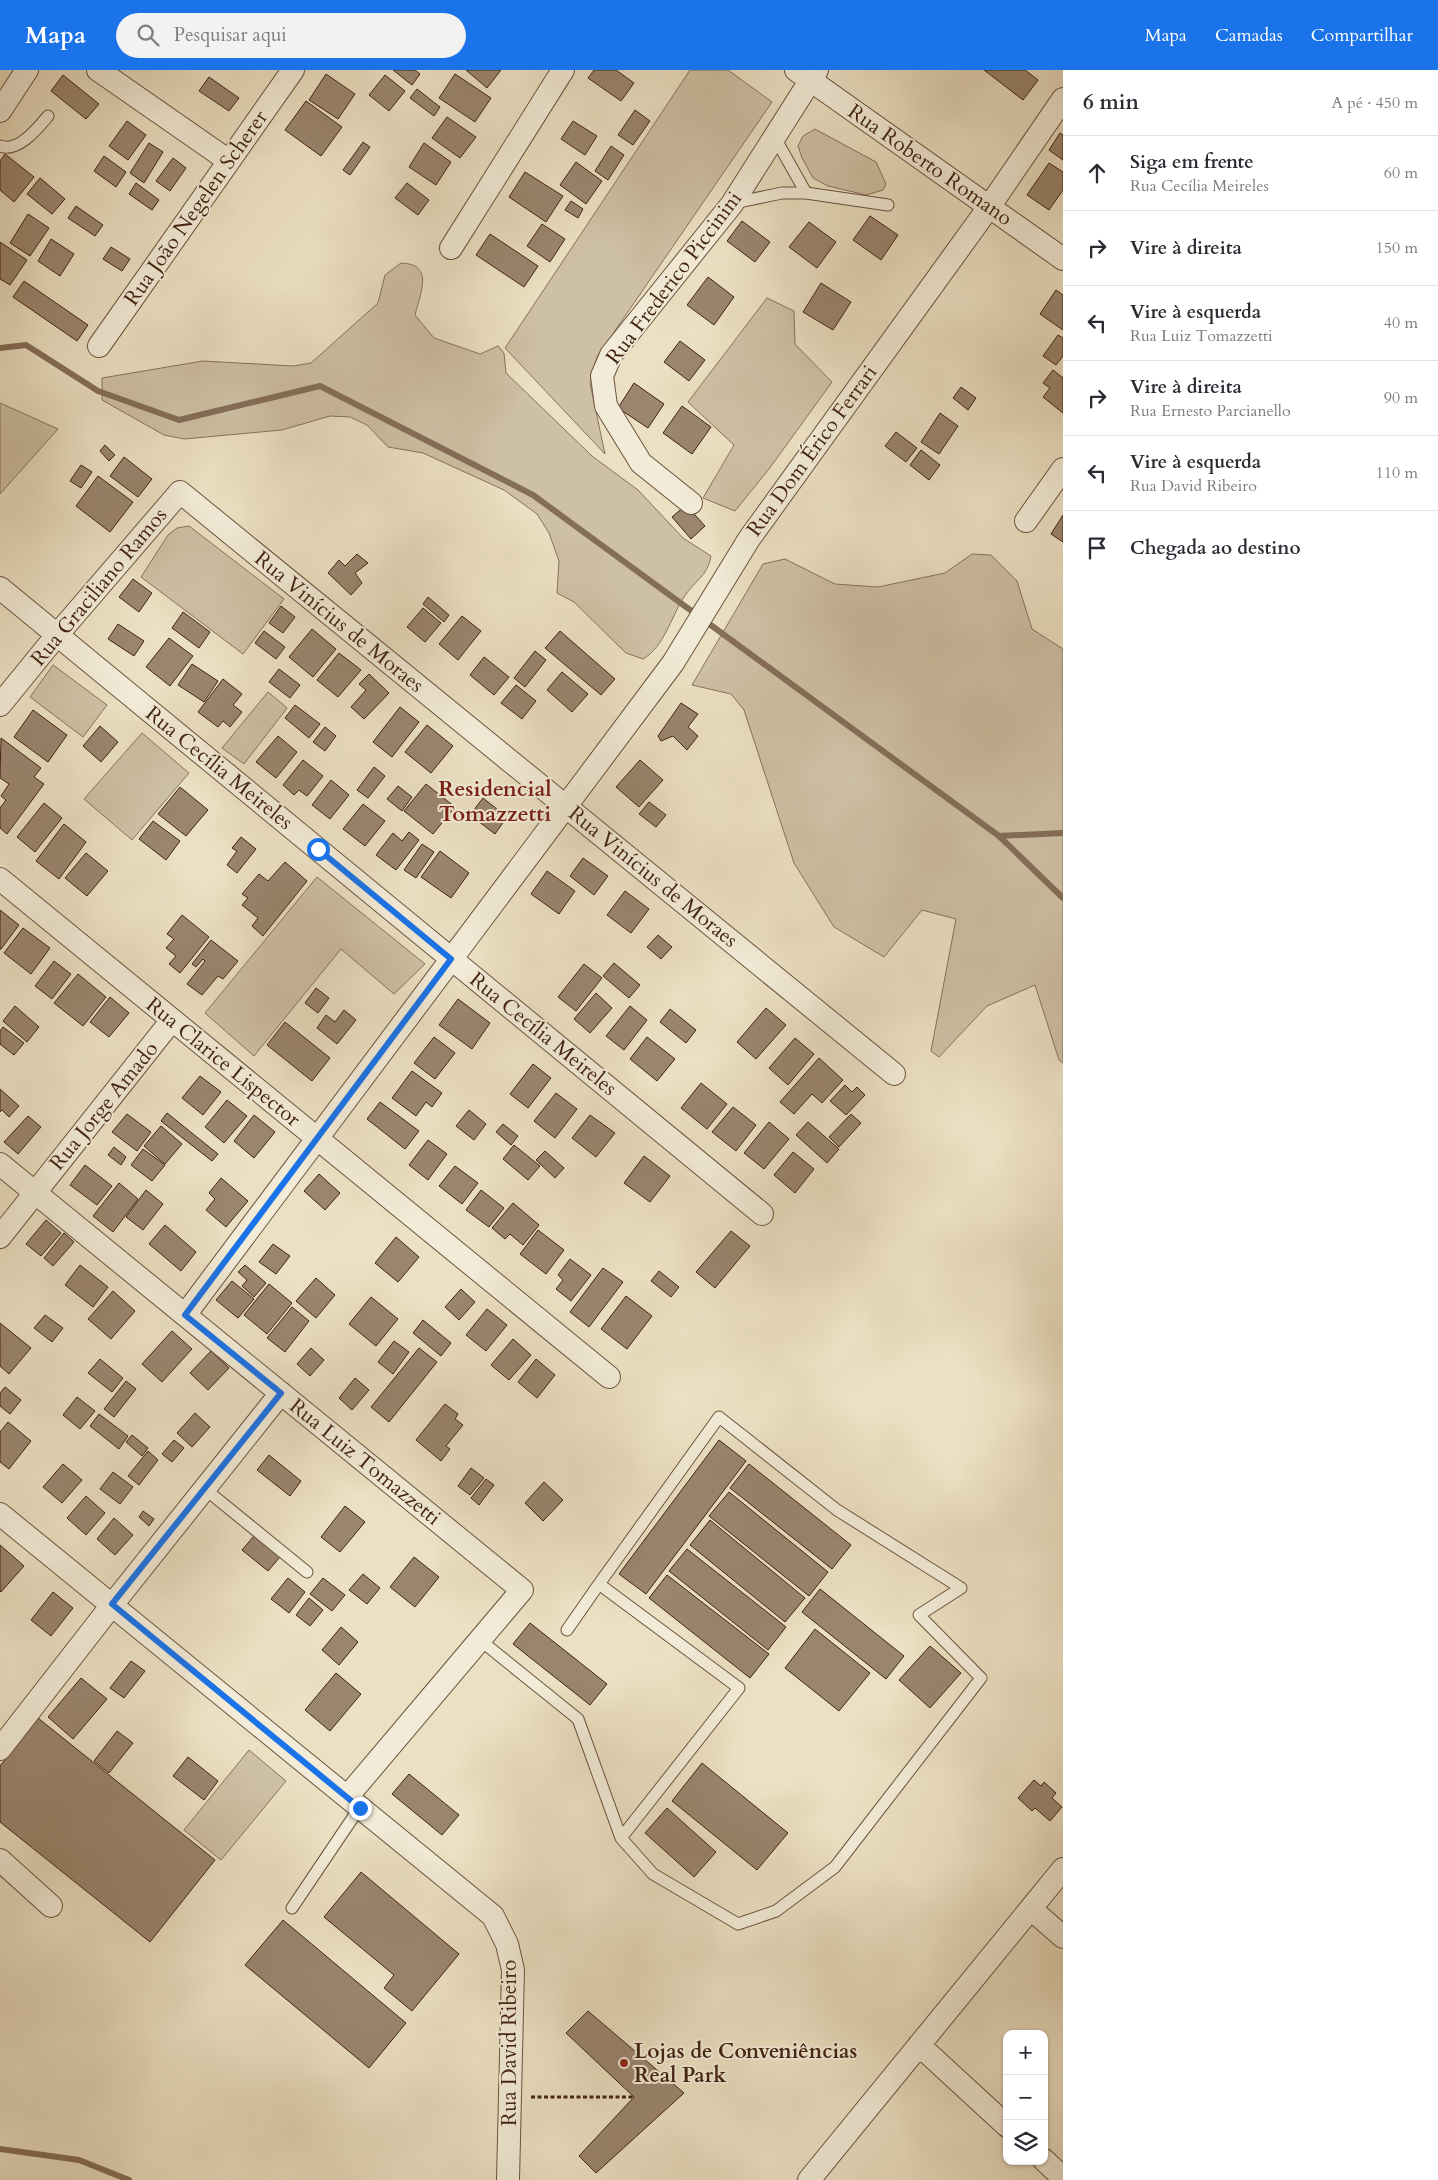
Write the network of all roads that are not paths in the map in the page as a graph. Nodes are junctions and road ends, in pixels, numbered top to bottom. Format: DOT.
graph roads {
  1 [pos="27,70"];
  2 [pos="98,70"];
  3 [pos="293,70"];
  4 [pos="562,70"];
  5 [pos="808,73"];
  6 [pos="1063,99"];
  7 [pos="0,111"];
  8 [pos="48,116"];
  9 [pos="774,136"];
  10 [pos="0,146"];
  11 [pos="229,161"];
  12 [pos="806,193"];
  13 [pos="732,204"];
  14 [pos="888,205"];
  15 [pos="989,206"];
  16 [pos="452,248"];
  17 [pos="1063,259"];
  18 [pos="99,346"];
  19 [pos="1063,469"];
  20 [pos="180,492"];
  21 [pos="690,503"];
  22 [pos="1026,521"];
  23 [pos="0,588"];
  24 [pos="57,635"];
  25 [pos="0,706"];
  26 [pos="565,806"];
  27 [pos="0,879"];
  28 [pos="451,959"];
  29 [pos="172,1020"];
  30 [pos="894,1074"];
  31 [pos="317,1139"];
  32 [pos="0,1164"];
  33 [pos="35,1192"];
  34 [pos="762,1214"];
  35 [pos="0,1237"];
  36 [pos="185,1315"];
  37 [pos="609,1377"];
  38 [pos="281,1393"];
  39 [pos="205,1489"];
  40 [pos="0,1514"];
  41 [pos="307,1572"];
  42 [pos="599,1584"];
  43 [pos="112,1604"];
  44 [pos="567,1630"];
  45 [pos="480,1640"];
  46 [pos="0,1749"];
  47 [pos="354,1802"];
  48 [pos="621,1838"];
  49 [pos="0,1860"];
  50 [pos="1063,1869"];
  51 [pos="51,1906"];
  52 [pos="292,1908"];
  53 [pos="1030,1909"];
  54 [pos="1063,1937"];
  55 [pos="919,2045"];
  56 [pos="1003,2122"];
  57 [pos="1048,2164"];
  58 [pos="1063,2178"];
  59 [pos="508,2180"];
  60 [pos="809,2180"];
  1 -- 7 [label="street"];
  2 -- 11 [label="street"];
  3 -- 11 [label="street, Rua João Negelen Scherer"];
  4 -- 16 [label="street"];
  5 -- 9 [label="street, Rua Frederico Piccinini"];
  5 -- 15 [label="street, Rua Roberto Romano"];
  6 -- 15 [label="street, Rua Dom Érico Ferrari"];
  8 -- 10 [label="lane"];
  9 -- 12 [label="lane"];
  9 -- 13 [label="street, Rua Frederico Piccinini"];
  11 -- 18 [label="street, Rua João Negelen Scherer"];
  12 -- 13 [label="lane"];
  12 -- 14 [label="lane"];
  13 -- 21 [label="street, Rua Frederico Piccinini"];
  15 -- 17 [label="street, Rua Roberto Romano"];
  15 -- 26 [label="street, Rua Dom Érico Ferrari"];
  19 -- 22 [label="street"];
  20 -- 24 [label="street, Rua Graciliano Ramos"];
  20 -- 26 [label="street, Rua Vinícius de Moraes"];
  23 -- 24 [label="street, Rua Cecília Meireles"];
  24 -- 25 [label="street, Rua Graciliano Ramos"];
  24 -- 28 [label="street, Rua Cecília Meireles"];
  26 -- 28 [label="street, Rua Dom Érico Ferrari"];
  26 -- 30 [label="street, Rua Vinícius de Moraes"];
  27 -- 29 [label="street, Rua Clarice Lispector"];
  28 -- 31 [label="street, Rua Dom Érico Ferrari"];
  28 -- 34 [label="street, Rua Cecília Meireles"];
  29 -- 31 [label="street, Rua Clarice Lispector"];
  29 -- 33 [label="street, Rua Jorge Amado"];
  31 -- 36 [label="street, Rua Dom Érico Ferrari"];
  31 -- 37 [label="street, Rua Clarice Lispector"];
  32 -- 33 [label="street, Rua Luiz Tomazzetti"];
  33 -- 35 [label="street, Rua Jorge Amado"];
  33 -- 36 [label="street, Rua Luiz Tomazzetti"];
  36 -- 38 [label="street, Rua Luiz Tomazzetti"];
  38 -- 39 [label="street"];
  38 -- 45 [label="street, Rua Luiz Tomazzetti"];
  39 -- 41 [label="lane"];
  39 -- 43 [label="street"];
  40 -- 43 [label="street, Rua David Ribeiro"];
  42 -- 44 [label="lane"];
  42 -- 48 [label="lane"];
  42 -- 48 [label="lane"];
  43 -- 46 [label="street"];
  43 -- 47 [label="street, Rua David Ribeiro"];
  45 -- 47 [label="street"];
  45 -- 48 [label="lane"];
  47 -- 52 [label="lane"];
  47 -- 59 [label="street, Rua David Ribeiro"];
  49 -- 51 [label="street"];
  50 -- 53 [label="street"];
  53 -- 54 [label="street"];
  53 -- 55 [label="street"];
  55 -- 56 [label="street"];
  55 -- 60 [label="street"];
  57 -- 58 [label="street"];
}
